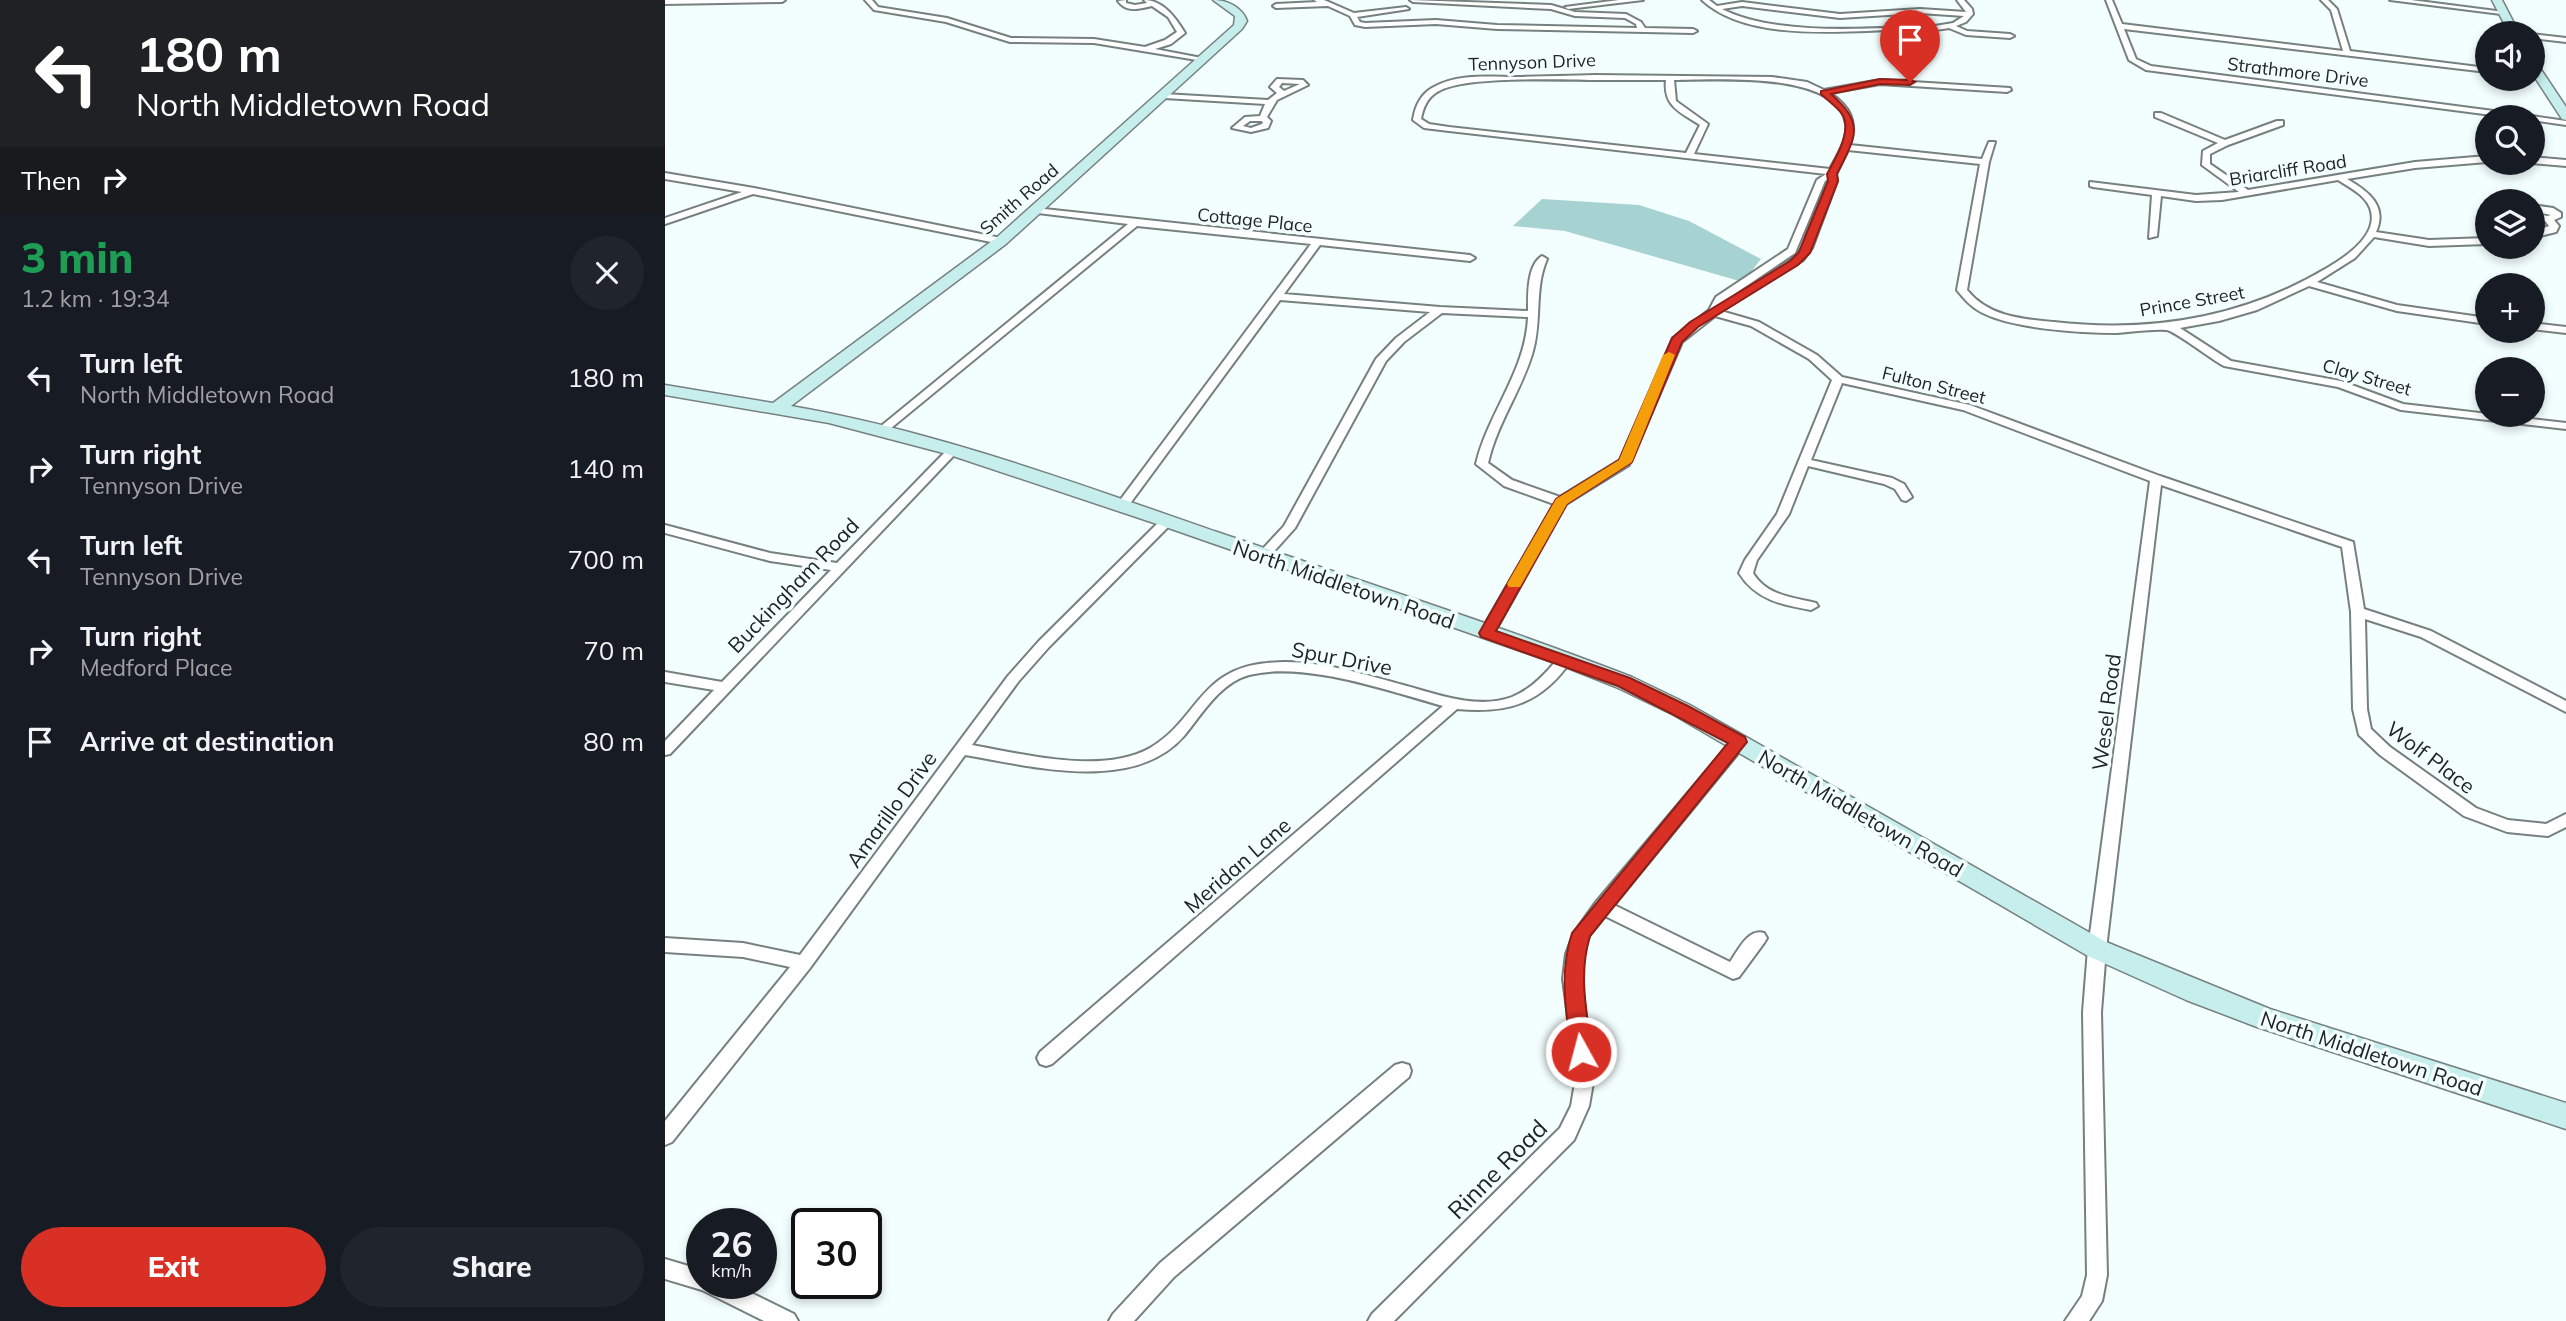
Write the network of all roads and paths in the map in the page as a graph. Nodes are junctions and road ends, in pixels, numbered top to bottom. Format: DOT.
graph roads {
  1 [pos="782,0"];
  2 [pos="868,0"];
  3 [pos="1123,0"];
  4 [pos="1218,0"];
  5 [pos="1317,0"];
  6 [pos="1413,0"];
  7 [pos="1640,0"];
  8 [pos="1705,0"];
  9 [pos="1959,0"];
  10 [pos="2109,0"];
  11 [pos="2325,0"];
  12 [pos="2393,0"];
  13 [pos="2497,0"];
  14 [pos="720,1"];
  15 [pos="886,1"];
  16 [pos="665,2"];
  17 [pos="1150,2"];
  18 [pos="1490,3"];
  19 [pos="1328,4"];
  20 [pos="1276,6"];
  21 [pos="1714,8"];
  22 [pos="1406,9"];
  23 [pos="1559,9"];
  24 [pos="2501,12"];
  25 [pos="1970,14"];
  26 [pos="1353,15"];
  27 [pos="1524,16"];
  28 [pos="2507,21"];
  29 [pos="1948,25"];
  30 [pos="2119,26"];
  31 [pos="1517,27"];
  32 [pos="1642,30"];
  33 [pos="1693,31"];
  34 [pos="995,36"];
  35 [pos="2010,36"];
  36 [pos="2545,38"];
  37 [pos="2566,40"];
  38 [pos="1146,50"];
  39 [pos="2347,52"];
  40 [pos="1203,59"];
  41 [pos="2475,68"];
  42 [pos="1670,77"];
  43 [pos="2545,87"];
  44 [pos="2007,90"];
  45 [pos="1281,92"];
  46 [pos="1824,92"];
  47 [pos="1166,96"];
  48 [pos="1270,102"];
  49 [pos="2475,111"];
  50 [pos="2158,115"];
  51 [pos="2566,116"];
  52 [pos="1263,118"];
  53 [pos="2545,120"];
  54 [pos="2280,123"];
  55 [pos="2566,123"];
  56 [pos="2225,143"];
  57 [pos="1992,144"];
  58 [pos="1846,147"];
  59 [pos="1689,156"];
  60 [pos="2475,160"];
  61 [pos="2545,161"];
  62 [pos="1985,162"];
  63 [pos="2566,163"];
  64 [pos="1832,173"];
  65 [pos="665,176"];
  66 [pos="2340,178"];
  67 [pos="2093,184"];
  68 [pos="754,191"];
  69 [pos="2244,191"];
  70 [pos="2157,193"];
  71 [pos="2545,209"];
  72 [pos="1038,210"];
  73 [pos="2545,218"];
  74 [pos="2548,219"];
  75 [pos="665,220"];
  76 [pos="1135,222"];
  77 [pos="2545,232"];
  78 [pos="2372,234"];
  79 [pos="2152,236"];
  80 [pos="1001,241"];
  81 [pos="2475,242"];
  82 [pos="1317,243"];
  83 [pos="1470,258"];
  84 [pos="1542,259"];
  85 [pos="2309,283"];
  86 [pos="1278,297"];
  87 [pos="1440,310"];
  88 [pos="1713,312"];
  89 [pos="1532,314"];
  90 [pos="2475,319"];
  91 [pos="2170,326"];
  92 [pos="2545,328"];
  93 [pos="2566,330"];
  94 [pos="1838,379"];
  95 [pos="665,390"];
  96 [pos="778,408"];
  97 [pos="2566,426"];
  98 [pos="881,431"];
  99 [pos="953,450"];
  100 [pos="1806,462"];
  101 [pos="2156,479"];
  102 [pos="1906,497"];
  103 [pos="1561,502"];
  104 [pos="1122,506"];
  105 [pos="1167,521"];
  106 [pos="665,529"];
  107 [pos="1263,555"];
  108 [pos="840,568"];
  109 [pos="1811,606"];
  110 [pos="2358,612"];
  111 [pos="1487,633"];
  112 [pos="1565,659"];
  113 [pos="665,677"];
  114 [pos="723,687"];
  115 [pos="1454,704"];
  116 [pos="2566,707"];
  117 [pos="1739,742"];
  118 [pos="961,749"];
  119 [pos="665,750"];
  120 [pos="2566,820"];
  121 [pos="1602,906"];
  122 [pos="1758,938"];
  123 [pos="665,945"];
  124 [pos="2097,949"];
  125 [pos="804,963"];
  126 [pos="1046,1058"];
  127 [pos="1402,1071"];
  128 [pos="2566,1116"];
  129 [pos="665,1136"];
  130 [pos="665,1269"];
  131 [pos="686,1275"];
  132 [pos="742,1299"];
  133 [pos="787,1321"];
  134 [pos="1120,1321"];
  135 [pos="1379,1321"];
  136 [pos="2076,1321"];
  1 -- 14 [label="street"];
  2 -- 34 [label="street"];
  3 -- 17 [label="street"];
  4 -- 40 [label="street, Smith Road"];
  5 -- 19 [label="street"];
  6 -- 18 [label="street"];
  7 -- 23 [label="street"];
  8 -- 21 [label="street"];
  9 -- 25 [label="street"];
  10 -- 30 [label="street, Strathmore Drive"];
  11 -- 39 [label="street"];
  12 -- 24 [label="street"];
  13 -- 24 [label="street"];
  14 -- 16 [label="street"];
  15 -- 34 [label="street"];
  17 -- 38 [label="street"];
  18 -- 23 [label="street"];
  19 -- 20 [label="street"];
  19 -- 26 [label="street"];
  21 -- 25 [label="street"];
  21 -- 29 [label="street"];
  22 -- 26 [label="street"];
  23 -- 32 [label="street"];
  24 -- 28 [label="street"];
  25 -- 29 [label="street"];
  26 -- 31 [label="street"];
  27 -- 31 [label="street"];
  29 -- 35 [label="street"];
  30 -- 39 [label="street"];
  30 -- 49 [label="street, Strathmore Drive"];
  31 -- 32 [label="street"];
  32 -- 33 [label="street"];
  34 -- 38 [label="street"];
  36 -- 37 [label="street"];
  38 -- 40 [label="street"];
  39 -- 41 [label="street"];
  40 -- 47 [label="street, Smith Road"];
  42 -- 46 [label="street, Tennyson Drive"];
  42 -- 59 [label="street"];
  42 -- 59 [label="street, Tennyson Drive"];
  43 -- 51 [label="street"];
  44 -- 46 [label="street"];
  45 -- 48 [label="street"];
  46 -- 58 [label="street"];
  47 -- 48 [label="street"];
  47 -- 72 [label="street, Smith Road"];
  48 -- 52 [label="street"];
  50 -- 56 [label="street"];
  53 -- 55 [label="street"];
  54 -- 56 [label="street"];
  56 -- 69 [label="street"];
  57 -- 62 [label="street, Prince Street"];
  58 -- 62 [label="street"];
  58 -- 64 [label="street"];
  59 -- 64 [label="street, Tennyson Drive"];
  60 -- 66 [label="street, Briarcliff Road"];
  61 -- 63 [label="street"];
  62 -- 91 [label="street, Prince Street"];
  64 -- 88 [label="street"];
  65 -- 68 [label="street"];
  66 -- 69 [label="street, Briarcliff Road"];
  66 -- 78 [label="street"];
  67 -- 70 [label="street, Briarcliff Road"];
  68 -- 75 [label="street"];
  68 -- 80 [label="street"];
  69 -- 70 [label="street, Briarcliff Road"];
  70 -- 79 [label="street"];
  71 -- 74 [label="street"];
  72 -- 76 [label="street, Cottage Place"];
  72 -- 80 [label="street, Smith Road"];
  73 -- 74 [label="street"];
  74 -- 77 [label="street"];
  76 -- 82 [label="street, Cottage Place"];
  76 -- 98 [label="street"];
  78 -- 81 [label="street"];
  78 -- 85 [label="street, Prince Street"];
  80 -- 96 [label="street, Smith Road"];
  82 -- 83 [label="street, Cottage Place"];
  82 -- 86 [label="street"];
  84 -- 89 [label="street"];
  85 -- 90 [label="street"];
  85 -- 91 [label="street, Prince Street"];
  86 -- 87 [label="street"];
  86 -- 104 [label="street"];
  87 -- 89 [label="street"];
  87 -- 107 [label="street"];
  88 -- 94 [label="street, Fulton Street"];
  88 -- 103 [label="street"];
  89 -- 103 [label="street"];
  91 -- 97 [label="street, Clay Street"];
  92 -- 93 [label="street"];
  94 -- 100 [label="street"];
  94 -- 101 [label="street, Fulton Street"];
  95 -- 96 [label="street, North Middletown Road"];
  96 -- 98 [label="street, North Middletown Road"];
  98 -- 99 [label="street, North Middletown Road"];
  99 -- 104 [label="street, North Middletown Road"];
  99 -- 108 [label="street, Buckingham Road"];
  100 -- 102 [label="street"];
  100 -- 109 [label="street"];
  101 -- 110 [label="street, Fulton Street"];
  101 -- 124 [label="street, Wesel Road"];
  103 -- 111 [label="street"];
  104 -- 105 [label="street, North Middletown Road"];
  105 -- 107 [label="street, North Middletown Road"];
  105 -- 118 [label="street, Amarillo Drive"];
  106 -- 108 [label="street"];
  107 -- 111 [label="street, North Middletown Road"];
  108 -- 114 [label="street, Buckingham Road"];
  110 -- 116 [label="street"];
  110 -- 120 [label="street, Wolf Place"];
  111 -- 112 [label="street, North Middletown Road"];
  112 -- 115 [label="street, Spur Drive"];
  112 -- 117 [label="street, North Middletown Road"];
  113 -- 114 [label="street"];
  114 -- 119 [label="street, Buckingham Road"];
  115 -- 118 [label="street, Spur Drive"];
  115 -- 126 [label="street, Meridan Lane"];
  117 -- 121 [label="street, Rinne Road"];
  117 -- 124 [label="street, North Middletown Road"];
  118 -- 125 [label="street, Amarillo Drive"];
  121 -- 122 [label="street"];
  121 -- 135 [label="street, Rinne Road"];
  123 -- 125 [label="street"];
  124 -- 128 [label="street, North Middletown Road"];
  124 -- 136 [label="street, Wesel Road"];
  125 -- 129 [label="street, Amarillo Drive"];
  127 -- 134 [label="street"];
  130 -- 131 [label="street"];
  132 -- 133 [label="street"];
}
